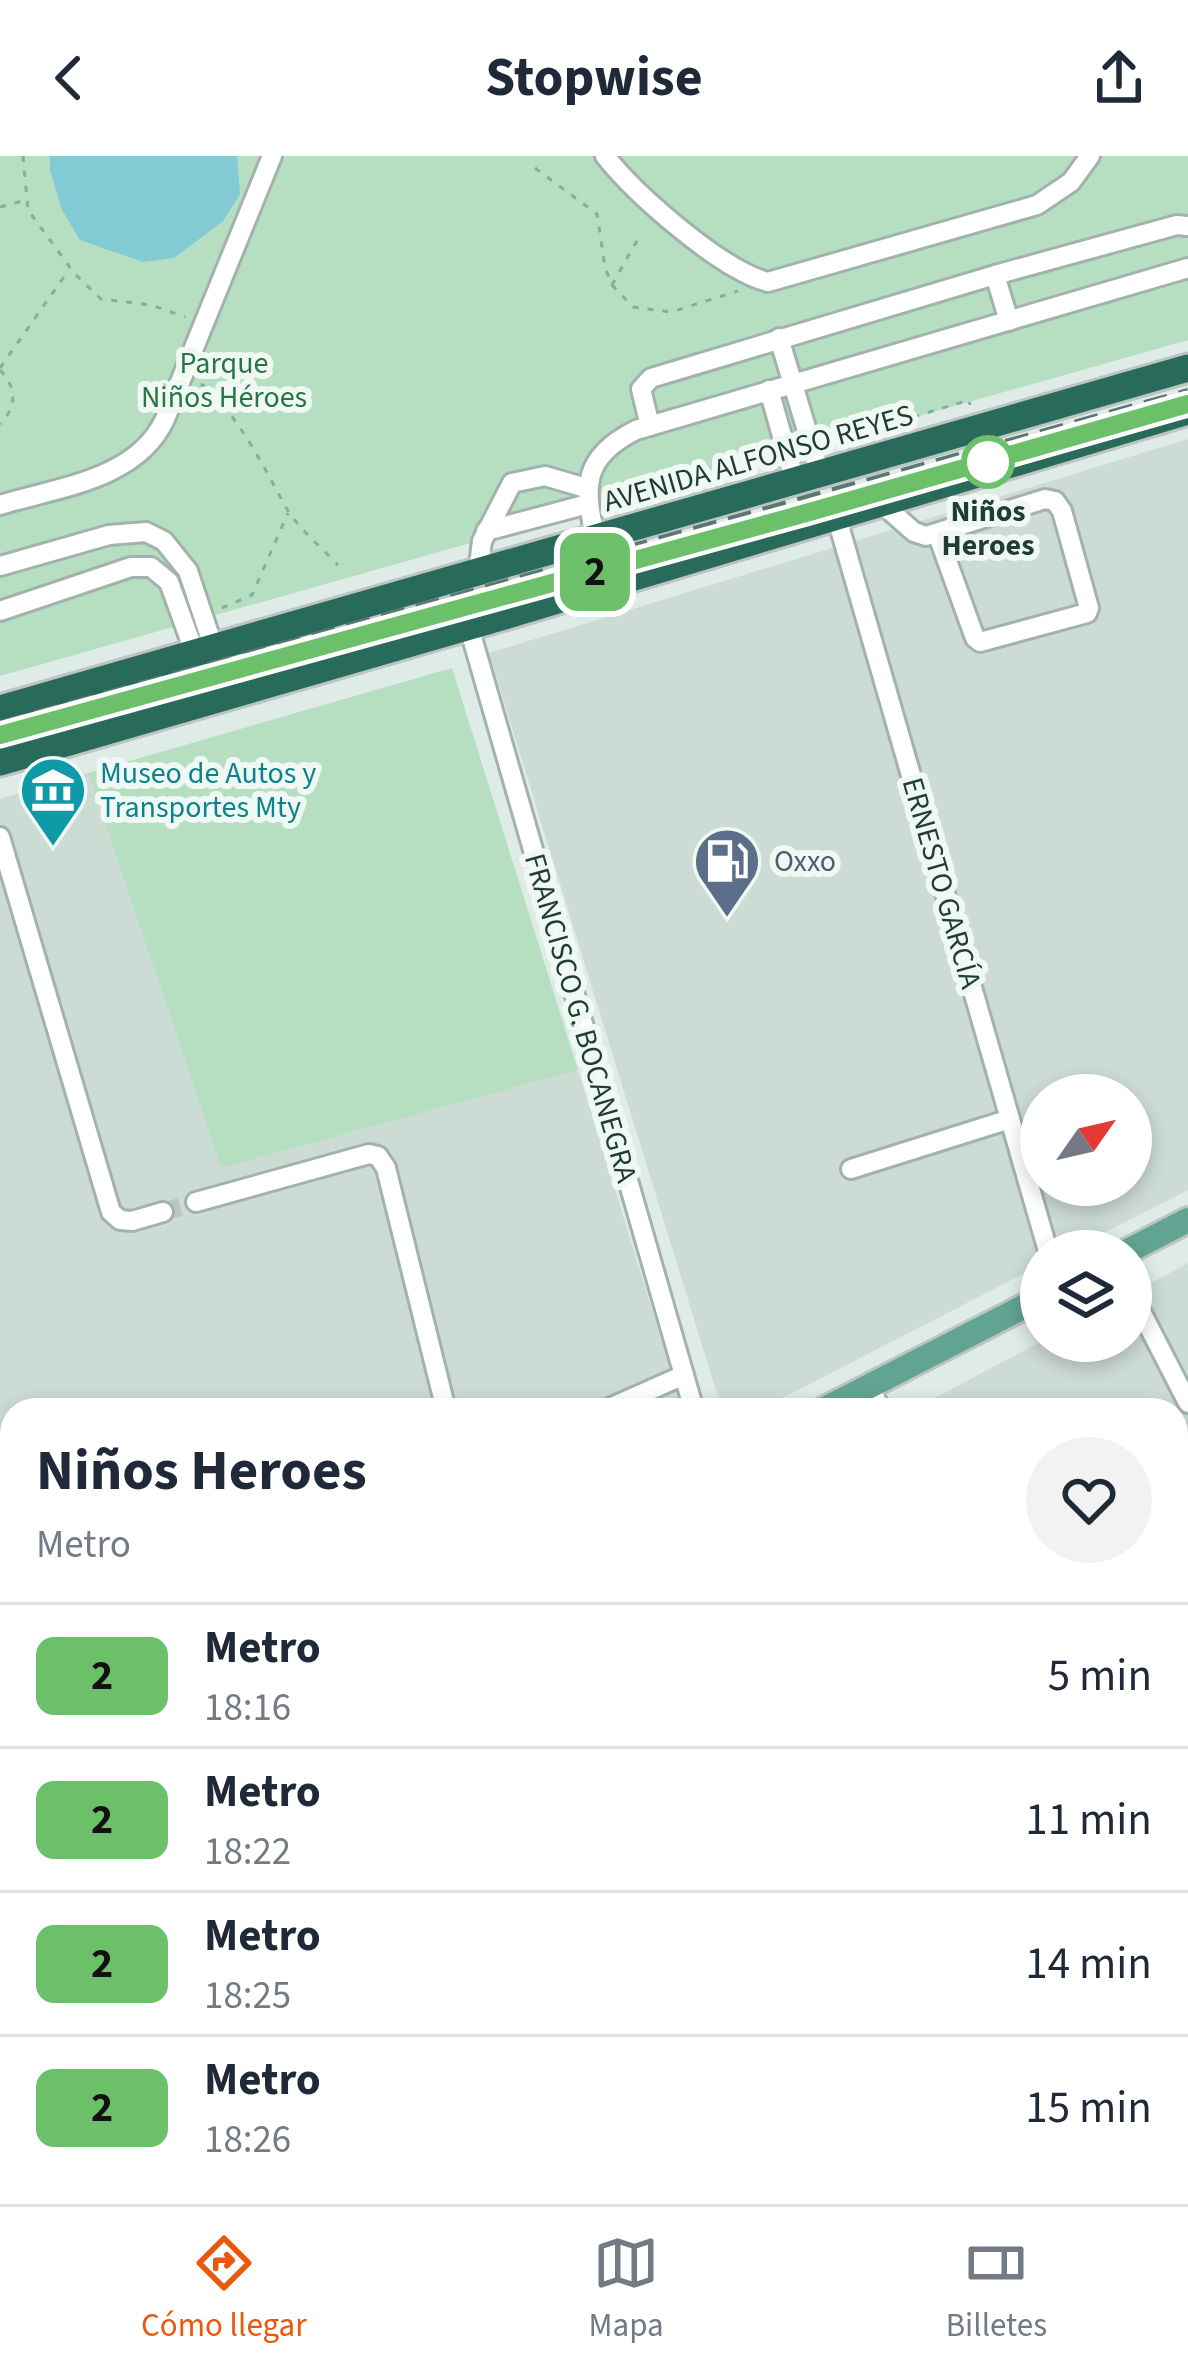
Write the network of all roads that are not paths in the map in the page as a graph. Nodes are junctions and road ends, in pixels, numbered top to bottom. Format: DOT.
graph roads {
  1 [pos="272,156"];
  2 [pos="605,156"];
  3 [pos="1090,156"];
  4 [pos="1188,226"];
  5 [pos="1188,268"];
  6 [pos="995,274"];
  7 [pos="1009,321"];
  8 [pos="778,338"];
  9 [pos="1188,368"];
  10 [pos="793,382"];
  11 [pos="769,390"];
  12 [pos="1188,411"];
  13 [pos="650,426"];
  14 [pos="808,478"];
  15 [pos="587,495"];
  16 [pos="880,502"];
  17 [pos="0,505"];
  18 [pos="836,515"];
  19 [pos="656,522"];
  20 [pos="486,531"];
  21 [pos="937,532"];
  22 [pos="596,539"];
  23 [pos="741,544"];
  24 [pos="0,566"];
  25 [pos="478,573"];
  26 [pos="0,611"];
  27 [pos="469,627"];
  28 [pos="204,652"];
  29 [pos="0,709"];
  30 [pos="0,762"];
  31 [pos="0,837"];
  32 [pos="1010,1119"];
  33 [pos="851,1169"];
  34 [pos="196,1202"];
  35 [pos="163,1212"];
  36 [pos="1188,1220"];
  37 [pos="1042,1230"];
  38 [pos="1152,1239"];
  39 [pos="1020,1309"];
  40 [pos="1152,1333"];
  41 [pos="684,1375"];
  42 [pos="869,1386"];
  43 [pos="443,1398"];
  44 [pos="632,1398"];
  45 [pos="691,1398"];
  46 [pos="846,1398"];
  47 [pos="875,1398"];
  48 [pos="1185,1398"];
  1 -- 17 [label="street"];
  2 -- 3 [label="street"];
  4 -- 6 [label="street"];
  5 -- 7 [label="street"];
  6 -- 7 [label="street"];
  6 -- 8 [label="street"];
  7 -- 10 [label="street"];
  8 -- 10 [label="street"];
  8 -- 13 [label="street"];
  9 -- 14 [label="highway, AVENIDA ALFONSO REYES"];
  10 -- 11 [label="street"];
  10 -- 14 [label="street"];
  11 -- 13 [label="street"];
  11 -- 14 [label="street"];
  12 -- 16 [label="highway"];
  13 -- 15 [label="street"];
  14 -- 19 [label="highway, AVENIDA ALFONSO REYES"];
  15 -- 20 [label="street"];
  15 -- 20 [label="street"];
  15 -- 22 [label="street"];
  16 -- 18 [label="highway"];
  16 -- 21 [label="street"];
  18 -- 23 [label="highway"];
  18 -- 32 [label="street, ERNESTO GARCÍA"];
  19 -- 22 [label="highway, AVENIDA ALFONSO REYES"];
  19 -- 23 [label="highway"];
  20 -- 25 [label="street"];
  21 -- 21 [label="street"];
  22 -- 25 [label="highway, AVENIDA ALFONSO REYES"];
  23 -- 27 [label="highway"];
  24 -- 28 [label="street"];
  25 -- 28 [label="highway, AVENIDA ALFONSO REYES"];
  26 -- 28 [label="street"];
  27 -- 30 [label="highway"];
  27 -- 41 [label="street, FRANCISCO G. BOCANEGRA"];
  28 -- 29 [label="highway, AVENIDA ALFONSO REYES"];
  31 -- 35 [label="street"];
  32 -- 33 [label="street"];
  32 -- 37 [label="street, ERNESTO GARCÍA"];
  34 -- 43 [label="street"];
  36 -- 38 [label="main road"];
  39 -- 42 [label="main road"];
  40 -- 48 [label="street"];
  41 -- 44 [label="street"];
  41 -- 45 [label="street, FRANCISCO G. BOCANEGRA"];
  42 -- 46 [label="main road"];
  42 -- 47 [label="street"];
}
